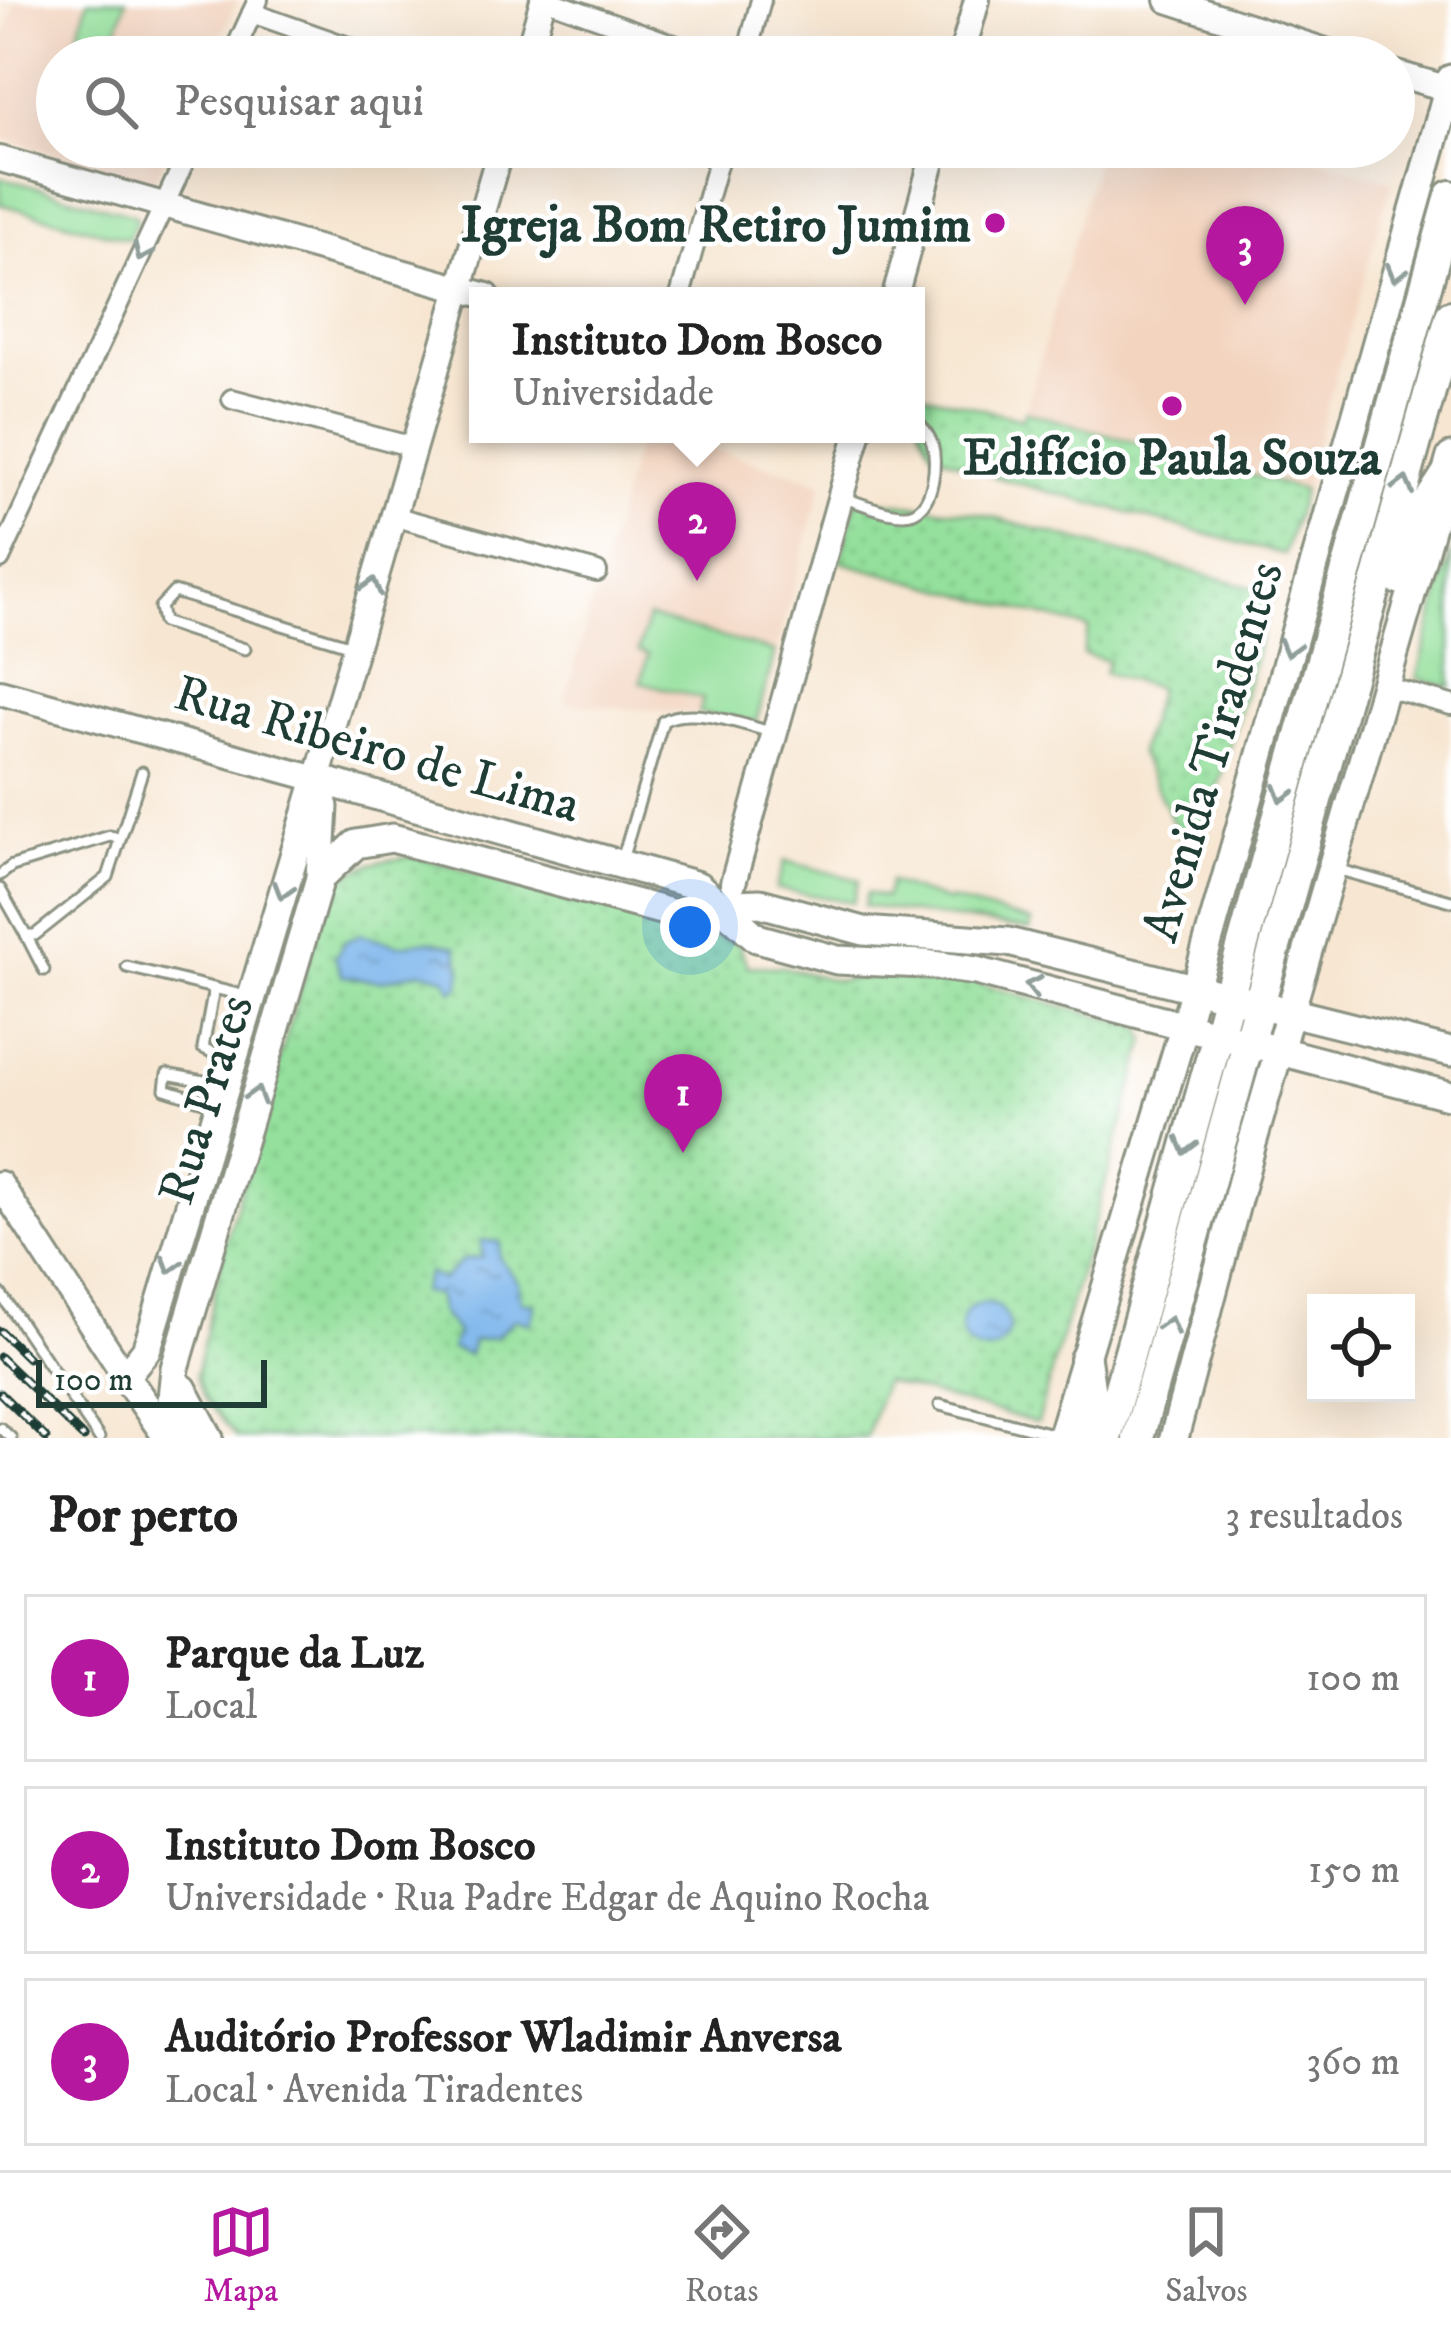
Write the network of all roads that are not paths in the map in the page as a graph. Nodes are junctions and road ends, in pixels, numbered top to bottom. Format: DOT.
graph roads {
  1 [pos="545,0"];
  2 [pos="761,0"];
  3 [pos="977,0"];
  4 [pos="1168,0"];
  5 [pos="255,6"];
  6 [pos="241,36"];
  7 [pos="327,36"];
  8 [pos="533,36"];
  9 [pos="648,36"];
  10 [pos="752,36"];
  11 [pos="967,36"];
  12 [pos="1279,36"];
  13 [pos="1415,78"];
  14 [pos="1450,85"];
  15 [pos="0,159"];
  16 [pos="181,168"];
  17 [pos="495,168"];
  18 [pos="716,168"];
  19 [pos="930,168"];
  20 [pos="1451,196"];
  21 [pos="164,206"];
  22 [pos="683,287"];
  23 [pos="898,287"];
  24 [pos="459,289"];
  25 [pos="469,291"];
  26 [pos="1451,316"];
  27 [pos="232,399"];
  28 [pos="925,430"];
  29 [pos="855,443"];
  30 [pos="413,447"];
  31 [pos="1449,467"];
  32 [pos="837,497"];
  33 [pos="393,516"];
  34 [pos="0,559"];
  35 [pos="597,572"];
  36 [pos="355,647"];
  37 [pos="245,649"];
  38 [pos="1348,686"];
  39 [pos="1387,687"];
  40 [pos="0,692"];
  41 [pos="1451,705"];
  42 [pos="775,733"];
  43 [pos="142,772"];
  44 [pos="317,779"];
  45 [pos="118,838"];
  46 [pos="620,865"];
  47 [pos="0,875"];
  48 [pos="320,878"];
  49 [pos="0,889"];
  50 [pos="1304,890"];
  51 [pos="720,893"];
  52 [pos="1451,901"];
  53 [pos="1250,911"];
  54 [pos="26,935"];
  55 [pos="128,967"];
  56 [pos="44,970"];
  57 [pos="214,988"];
  58 [pos="1194,989"];
  59 [pos="1226,996"];
  60 [pos="251,998"];
  61 [pos="1259,1002"];
  62 [pos="1292,1010"];
  63 [pos="1185,1024"];
  64 [pos="1216,1033"];
  65 [pos="1249,1042"];
  66 [pos="1280,1050"];
  67 [pos="1451,1052"];
  68 [pos="225,1084"];
  69 [pos="1451,1096"];
  70 [pos="201,1166"];
  71 [pos="232,1175"];
  72 [pos="0,1184"];
  73 [pos="0,1293"];
  74 [pos="1085,1359"];
  75 [pos="175,1369"];
  76 [pos="125,1376"];
  77 [pos="940,1405"];
  78 [pos="0,1428"];
  79 [pos="1068,1437"];
  80 [pos="11,1438"];
  81 [pos="99,1438"];
  82 [pos="168,1438"];
  83 [pos="182,1438"];
  84 [pos="209,1438"];
  85 [pos="1106,1438"];
  86 [pos="1138,1438"];
  87 [pos="1174,1438"];
  1 -- 8 [label="street"];
  1 -- 9 [label="street"];
  2 -- 10 [label="street"];
  3 -- 11 [label="street"];
  4 -- 12 [label="street"];
  5 -- 6 [label="street"];
  5 -- 7 [label="street"];
  13 -- 14 [label="street"];
  14 -- 58 [label="main road, Avenida Tiradentes, one-way"];
  15 -- 21 [label="street"];
  16 -- 21 [label="street"];
  17 -- 24 [label="street, Rua Prates"];
  18 -- 22 [label="street"];
  19 -- 23 [label="street"];
  20 -- 53 [label="highway, Avenida Tiradentes, one-way"];
  21 -- 24 [label="street"];
  21 -- 34 [label="street, one-way"];
  24 -- 25 [label="street"];
  24 -- 30 [label="street, Rua Prates"];
  38 -- 26 [label="highway, one-way"];
  27 -- 30 [label="street"];
  28 -- 32 [label="lane"];
  29 -- 32 [label="street"];
  30 -- 33 [label="street, Rua Prates"];
  31 -- 38 [label="highway"];
  31 -- 39 [label="main road"];
  32 -- 42 [label="street"];
  33 -- 35 [label="street"];
  36 -- 33 [label="street, Rua Prates, one-way"];
  36 -- 37 [label="lane"];
  36 -- 44 [label="street, Rua Prates"];
  38 -- 50 [label="highway"];
  39 -- 41 [label="street"];
  39 -- 50 [label="main road"];
  40 -- 44 [label="street, Rua Ribeiro de Lima"];
  42 -- 46 [label="lane"];
  42 -- 51 [label="street"];
  43 -- 45 [label="lane"];
  44 -- 46 [label="main road, Rua Ribeiro de Lima"];
  44 -- 48 [label="main road, Rua Prates"];
  44 -- 60 [label="main road, Rua Prates, one-way"];
  45 -- 47 [label="lane"];
  45 -- 54 [label="lane"];
  46 -- 51 [label="main road, Rua Ribeiro de Lima"];
  48 -- 51 [label="main road, Rua Ribeiro de Lima"];
  71 -- 48 [label="main road, Rua Prates, one-way"];
  49 -- 54 [label="lane"];
  50 -- 52 [label="lane"];
  50 -- 53 [label="lane"];
  50 -- 61 [label="highway"];
  50 -- 62 [label="main road"];
  51 -- 58 [label="main road, Rua Ribeiro de Lima"];
  63 -- 51 [label="main road, Rua Ribeiro de Lima, one-way"];
  53 -- 59 [label="highway, Avenida Tiradentes"];
  54 -- 56 [label="lane"];
  55 -- 57 [label="lane"];
  57 -- 60 [label="lane"];
  57 -- 68 [label="lane"];
  58 -- 59 [label="main road, Rua Ribeiro de Lima"];
  58 -- 63 [label="main road, Avenida Tiradentes"];
  59 -- 61 [label="main road, Rua Ribeiro de Lima"];
  59 -- 64 [label="highway, Avenida Tiradentes"];
  60 -- 68 [label="main road, Rua Prates"];
  61 -- 62 [label="main road, Rua Ribeiro de Lima"];
  61 -- 65 [label="highway"];
  62 -- 66 [label="main road"];
  62 -- 67 [label="main road, Rua Ribeiro de Lima"];
  63 -- 64 [label="main road, Rua Ribeiro de Lima"];
  63 -- 74 [label="main road, Avenida Tiradentes"];
  64 -- 65 [label="main road, Rua Ribeiro de Lima"];
  64 -- 85 [label="highway, Avenida Tiradentes, one-way"];
  65 -- 66 [label="main road, Rua Ribeiro de Lima"];
  86 -- 65 [label="highway, one-way"];
  66 -- 69 [label="main road, Rua Ribeiro de Lima"];
  66 -- 87 [label="main road"];
  68 -- 68 [label="lane"];
  68 -- 70 [label="main road, Rua Prates"];
  70 -- 71 [label="main road"];
  70 -- 76 [label="main road, Rua Prates, one-way"];
  71 -- 75 [label="main road, Rua Prates"];
  72 -- 76 [label="street"];
  73 -- 81 [label="lane"];
  74 -- 79 [label="highway"];
  75 -- 83 [label="main road"];
  75 -- 84 [label="main road"];
  76 -- 82 [label="main road"];
  77 -- 79 [label="lane"];
  78 -- 80 [label="lane"];
}
